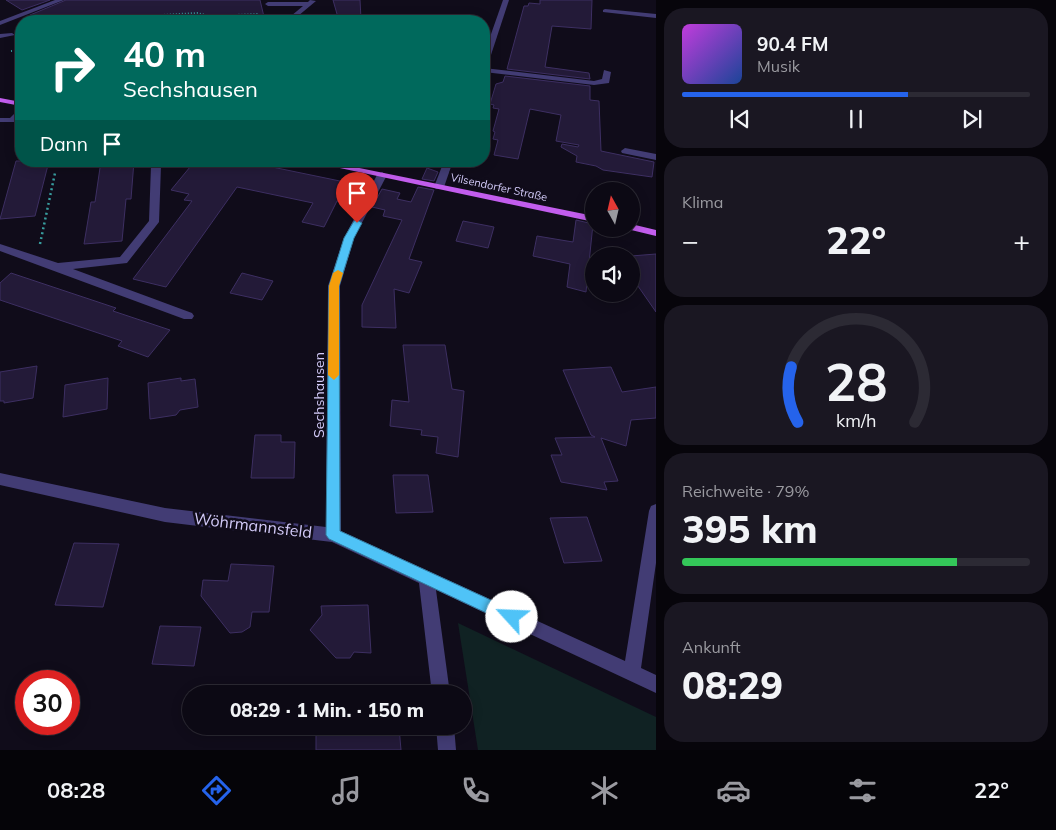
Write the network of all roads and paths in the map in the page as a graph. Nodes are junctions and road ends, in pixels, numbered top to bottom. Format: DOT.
graph roads {
  1 [pos="61,0"];
  2 [pos="506,0"];
  3 [pos="48,2"];
  4 [pos="312,2"];
  5 [pos="268,4"];
  6 [pos="605,11"];
  7 [pos="258,14"];
  8 [pos="18,15"];
  9 [pos="162,15"];
  10 [pos="206,15"];
  11 [pos="234,15"];
  12 [pos="296,15"];
  13 [pos="15,16"];
  14 [pos="656,16"];
  15 [pos="0,23"];
  16 [pos="12,35"];
  17 [pos="0,36"];
  18 [pos="490,47"];
  19 [pos="490,71"];
  20 [pos="607,72"];
  21 [pos="0,100"];
  22 [pos="15,103"];
  23 [pos="15,117"];
  24 [pos="0,120"];
  25 [pos="625,151"];
  26 [pos="656,157"];
  27 [pos="156,167"];
  28 [pos="341,167"];
  29 [pos="447,167"];
  30 [pos="55,173"];
  31 [pos="382,175"];
  32 [pos="440,187"];
  33 [pos="585,217"];
  34 [pos="640,229"];
  35 [pos="656,232"];
  36 [pos="0,247"];
  37 [pos="30,258"];
  38 [pos="58,267"];
  39 [pos="188,316"];
  40 [pos="0,479"];
  41 [pos="656,510"];
  42 [pos="333,535"];
  43 [pos="426,578"];
  44 [pos="632,672"];
  45 [pos="656,684"];
  46 [pos="439,685"];
  47 [pos="445,735"];
  48 [pos="447,750"];
  1 -- 3 [label="street"];
  2 -- 18 [label="street"];
  3 -- 8 [label="street"];
  4 -- 5 [label="street"];
  4 -- 12 [label="street"];
  6 -- 14 [label="street"];
  7 -- 11 [label="path"];
  9 -- 10 [label="path"];
  13 -- 15 [label="street"];
  16 -- 17 [label="street"];
  19 -- 20 [label="street"];
  21 -- 22 [label="main road"];
  23 -- 24 [label="street"];
  25 -- 26 [label="street"];
  27 -- 38 [label="street"];
  28 -- 31 [label="main road, Vilsendorfer Straße"];
  29 -- 32 [label="street"];
  30 -- 37 [label="path"];
  31 -- 32 [label="main road, Vilsendorfer Straße"];
  31 -- 42 [label="street, Sechshausen"];
  32 -- 33 [label="main road, Vilsendorfer Straße"];
  34 -- 35 [label="main road"];
  36 -- 37 [label="street"];
  37 -- 38 [label="street"];
  38 -- 39 [label="street"];
  40 -- 42 [label="street, Wöhrmannsfeld"];
  41 -- 44 [label="street"];
  42 -- 43 [label="street, Wöhrmannsfeld"];
  43 -- 44 [label="street, Wöhrmannsfeld"];
  43 -- 46 [label="street"];
  44 -- 45 [label="street, Wöhrmannsfeld"];
  47 -- 48 [label="street"];
}
